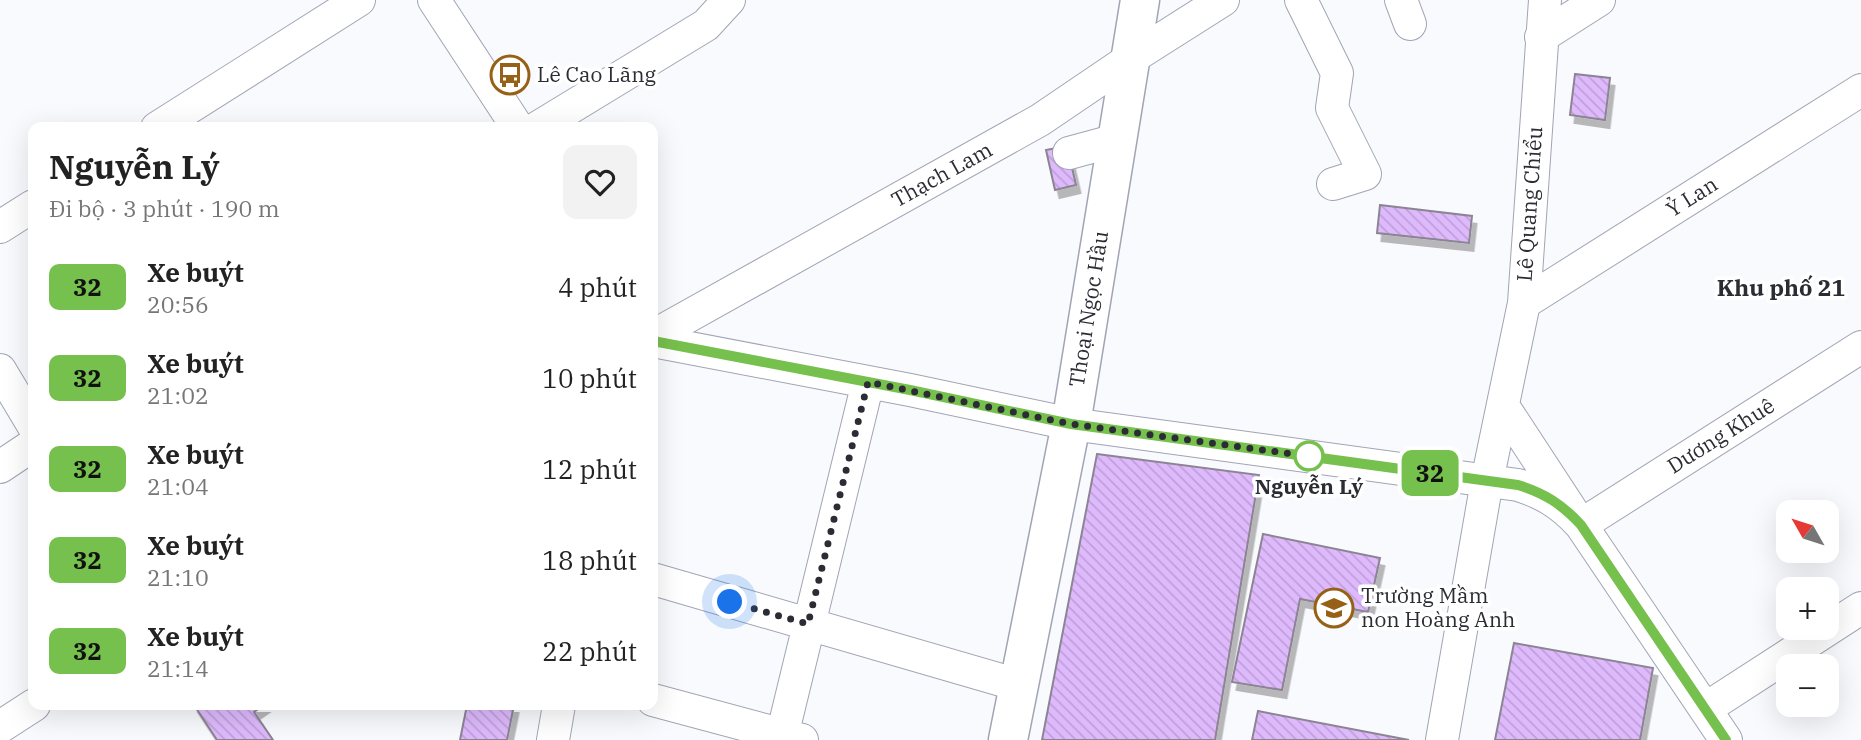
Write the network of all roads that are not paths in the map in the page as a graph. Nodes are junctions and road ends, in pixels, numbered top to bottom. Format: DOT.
graph roads {
  1 [pos="359,0"];
  2 [pos="434,0"];
  3 [pos="729,0"];
  4 [pos="1223,0"];
  5 [pos="1301,0"];
  6 [pos="1545,0"];
  7 [pos="1599,0"];
  8 [pos="1139,7"];
  9 [pos="1174,31"];
  10 [pos="1541,37"];
  11 [pos="1130,59"];
  12 [pos="1861,90"];
  13 [pos="1040,120"];
  14 [pos="166,122"];
  15 [pos="514,122"];
  16 [pos="547,122"];
  17 [pos="1117,140"];
  18 [pos="1333,184"];
  19 [pos="28,209"];
  20 [pos="0,227"];
  21 [pos="1524,303"];
  22 [pos="658,336"];
  23 [pos="658,340"];
  24 [pos="1861,347"];
  25 [pos="0,370"];
  26 [pos="868,382"];
  27 [pos="1503,406"];
  28 [pos="1082,416"];
  29 [pos="28,417"];
  30 [pos="28,448"];
  31 [pos="0,467"];
  32 [pos="1487,481"];
  33 [pos="1581,525"];
  34 [pos="658,580"];
  35 [pos="1861,608"];
  36 [pos="808,624"];
  37 [pos="1018,685"];
  38 [pos="658,701"];
  39 [pos="28,709"];
  40 [pos="1705,709"];
  41 [pos="558,710"];
  42 [pos="0,727"];
  43 [pos="788,738"];
  44 [pos="553,740"];
  45 [pos="1008,740"];
  46 [pos="1442,740"];
  47 [pos="1726,740"];
  1 -- 14 [label="street"];
  2 -- 15 [label="street"];
  3 -- 16 [label="street"];
  4 -- 9 [label="street, Thạch Lam"];
  5 -- 18 [label="street"];
  6 -- 10 [label="street, Lê Quang Chiểu"];
  7 -- 10 [label="street"];
  8 -- 9 [label="street"];
  8 -- 11 [label="main road, Thoại Ngọc Hầu"];
  9 -- 11 [label="street, Thạch Lam"];
  10 -- 21 [label="street, Lê Quang Chiểu"];
  11 -- 13 [label="street, Thạch Lam"];
  11 -- 17 [label="main road, Thoại Ngọc Hầu"];
  12 -- 21 [label="street, Ỷ Lan"];
  13 -- 17 [label="street"];
  13 -- 22 [label="street, Thạch Lam"];
  17 -- 28 [label="main road, Thoại Ngọc Hầu"];
  19 -- 20 [label="street"];
  21 -- 27 [label="street, Lê Quang Chiểu"];
  23 -- 26 [label="street"];
  24 -- 33 [label="street, Dương Khuê"];
  25 -- 29 [label="street"];
  26 -- 28 [label="street"];
  26 -- 36 [label="street"];
  27 -- 32 [label="street, Lê Quang Chiểu"];
  27 -- 33 [label="street"];
  28 -- 32 [label="street"];
  28 -- 37 [label="main road, Thoại Ngọc Hầu"];
  30 -- 31 [label="street"];
  32 -- 33 [label="street"];
  32 -- 46 [label="street, Lê Quang Chiểu"];
  33 -- 40 [label="street"];
  34 -- 36 [label="street"];
  35 -- 40 [label="street"];
  36 -- 37 [label="street"];
  36 -- 43 [label="street"];
  37 -- 45 [label="main road, Thoại Ngọc Hầu"];
  38 -- 43 [label="street"];
  39 -- 42 [label="street"];
  40 -- 47 [label="street"];
  41 -- 44 [label="street"];
}
